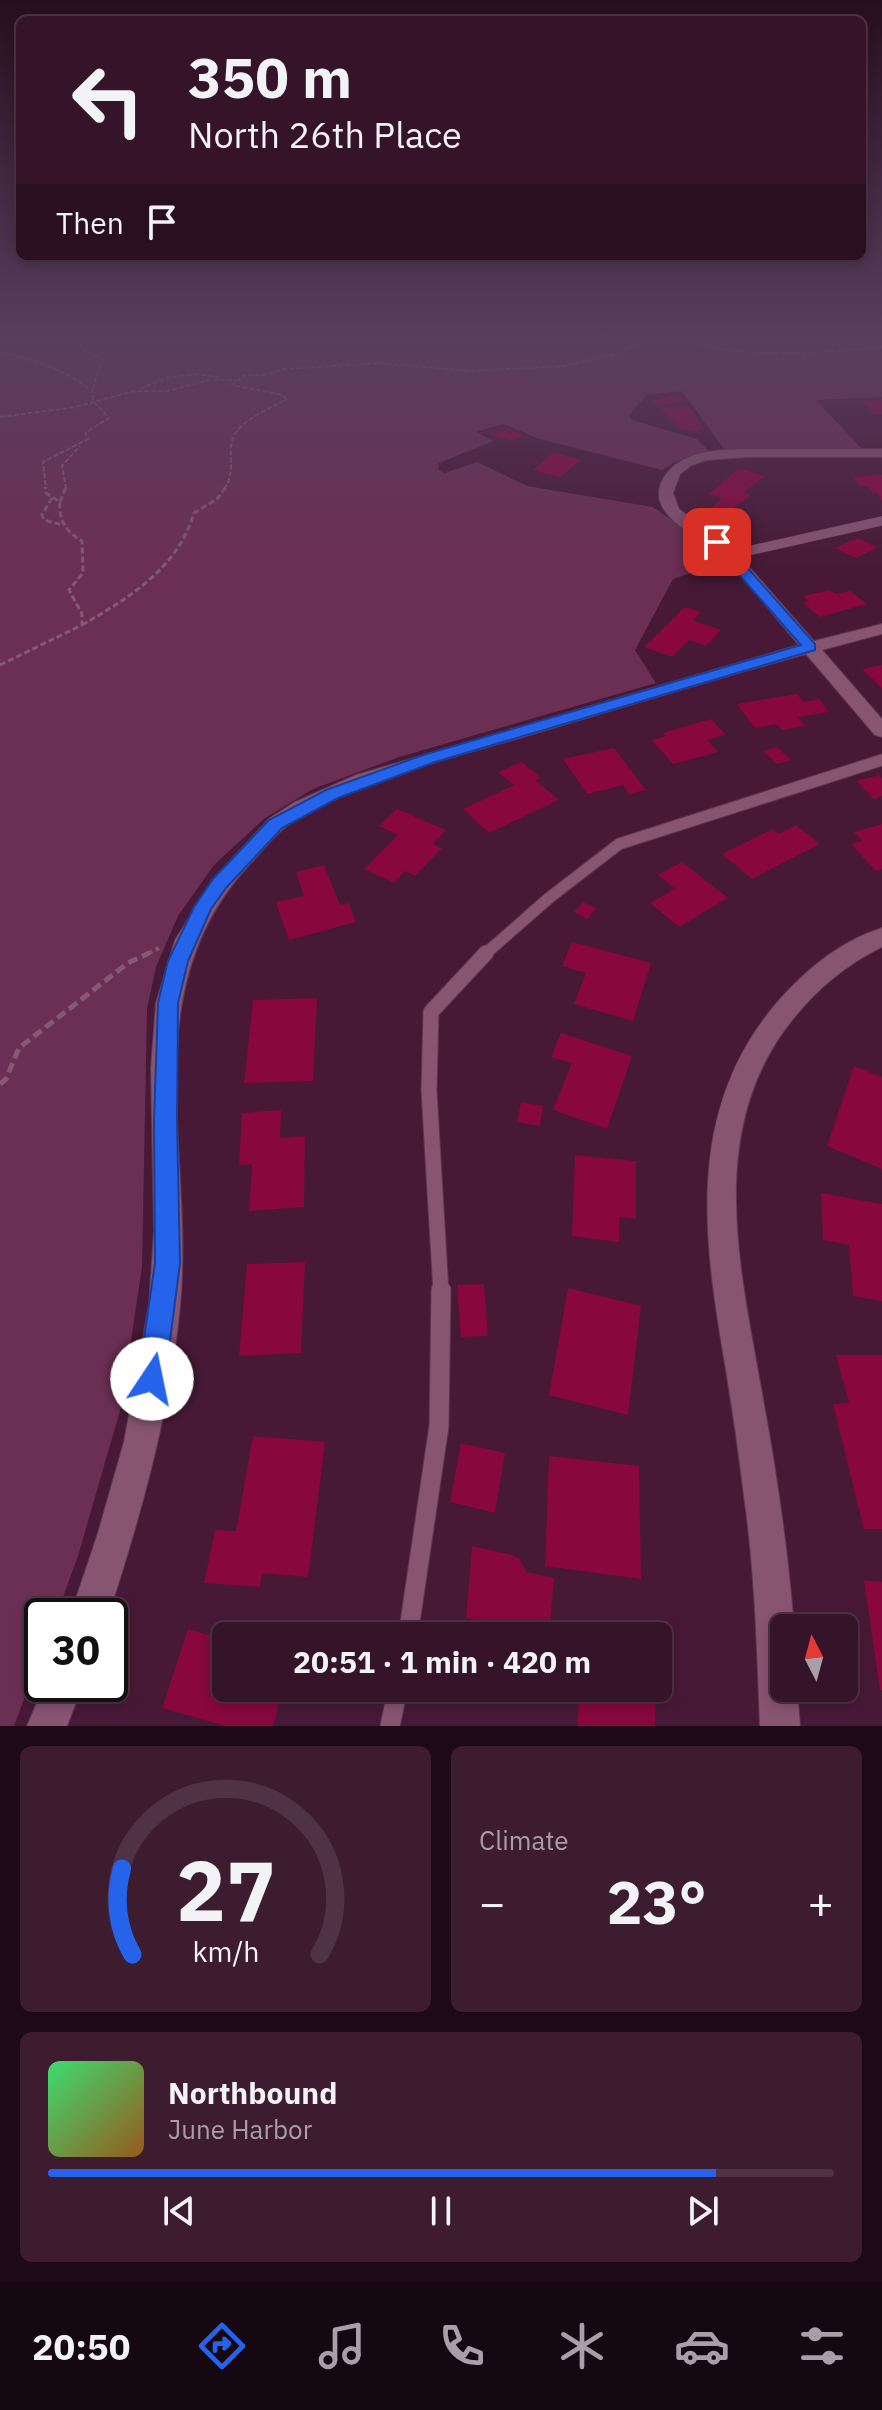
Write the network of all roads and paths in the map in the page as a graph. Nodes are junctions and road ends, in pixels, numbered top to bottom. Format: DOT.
graph roads {
  1 [pos="49,411"];
  2 [pos="102,411"];
  3 [pos="267,411"];
  4 [pos="0,417"];
  5 [pos="82,444"];
  6 [pos="882,453"];
  7 [pos="52,498"];
  8 [pos="60,502"];
  9 [pos="882,521"];
  10 [pos="65,526"];
  11 [pos="730,555"];
  12 [pos="82,625"];
  13 [pos="882,629"];
  14 [pos="810,647"];
  15 [pos="0,665"];
  16 [pos="882,731"];
  17 [pos="882,760"];
  18 [pos="191,931"];
  19 [pos="882,937"];
  20 [pos="0,1084"];
  21 [pos="95,1598"];
  22 [pos="410,1622"];
  23 [pos="57,1702"];
  24 [pos="395,1702"];
  25 [pos="47,1726"];
  26 [pos="390,1726"];
  27 [pos="780,1726"];
  1 -- 4 [label="path"];
  2 -- 5 [label="path"];
  3 -- 12 [label="path"];
  5 -- 7 [label="path"];
  5 -- 8 [label="path"];
  6 -- 11 [label="street"];
  7 -- 8 [label="path"];
  7 -- 10 [label="path"];
  8 -- 10 [label="path"];
  9 -- 11 [label="lane"];
  10 -- 12 [label="path"];
  11 -- 14 [label="street"];
  12 -- 15 [label="path"];
  13 -- 14 [label="street"];
  14 -- 16 [label="street"];
  14 -- 18 [label="street"];
  17 -- 22 [label="lane"];
  18 -- 20 [label="path"];
  18 -- 21 [label="street"];
  19 -- 27 [label="street"];
  23 -- 25 [label="street"];
  24 -- 26 [label="lane"];
}
